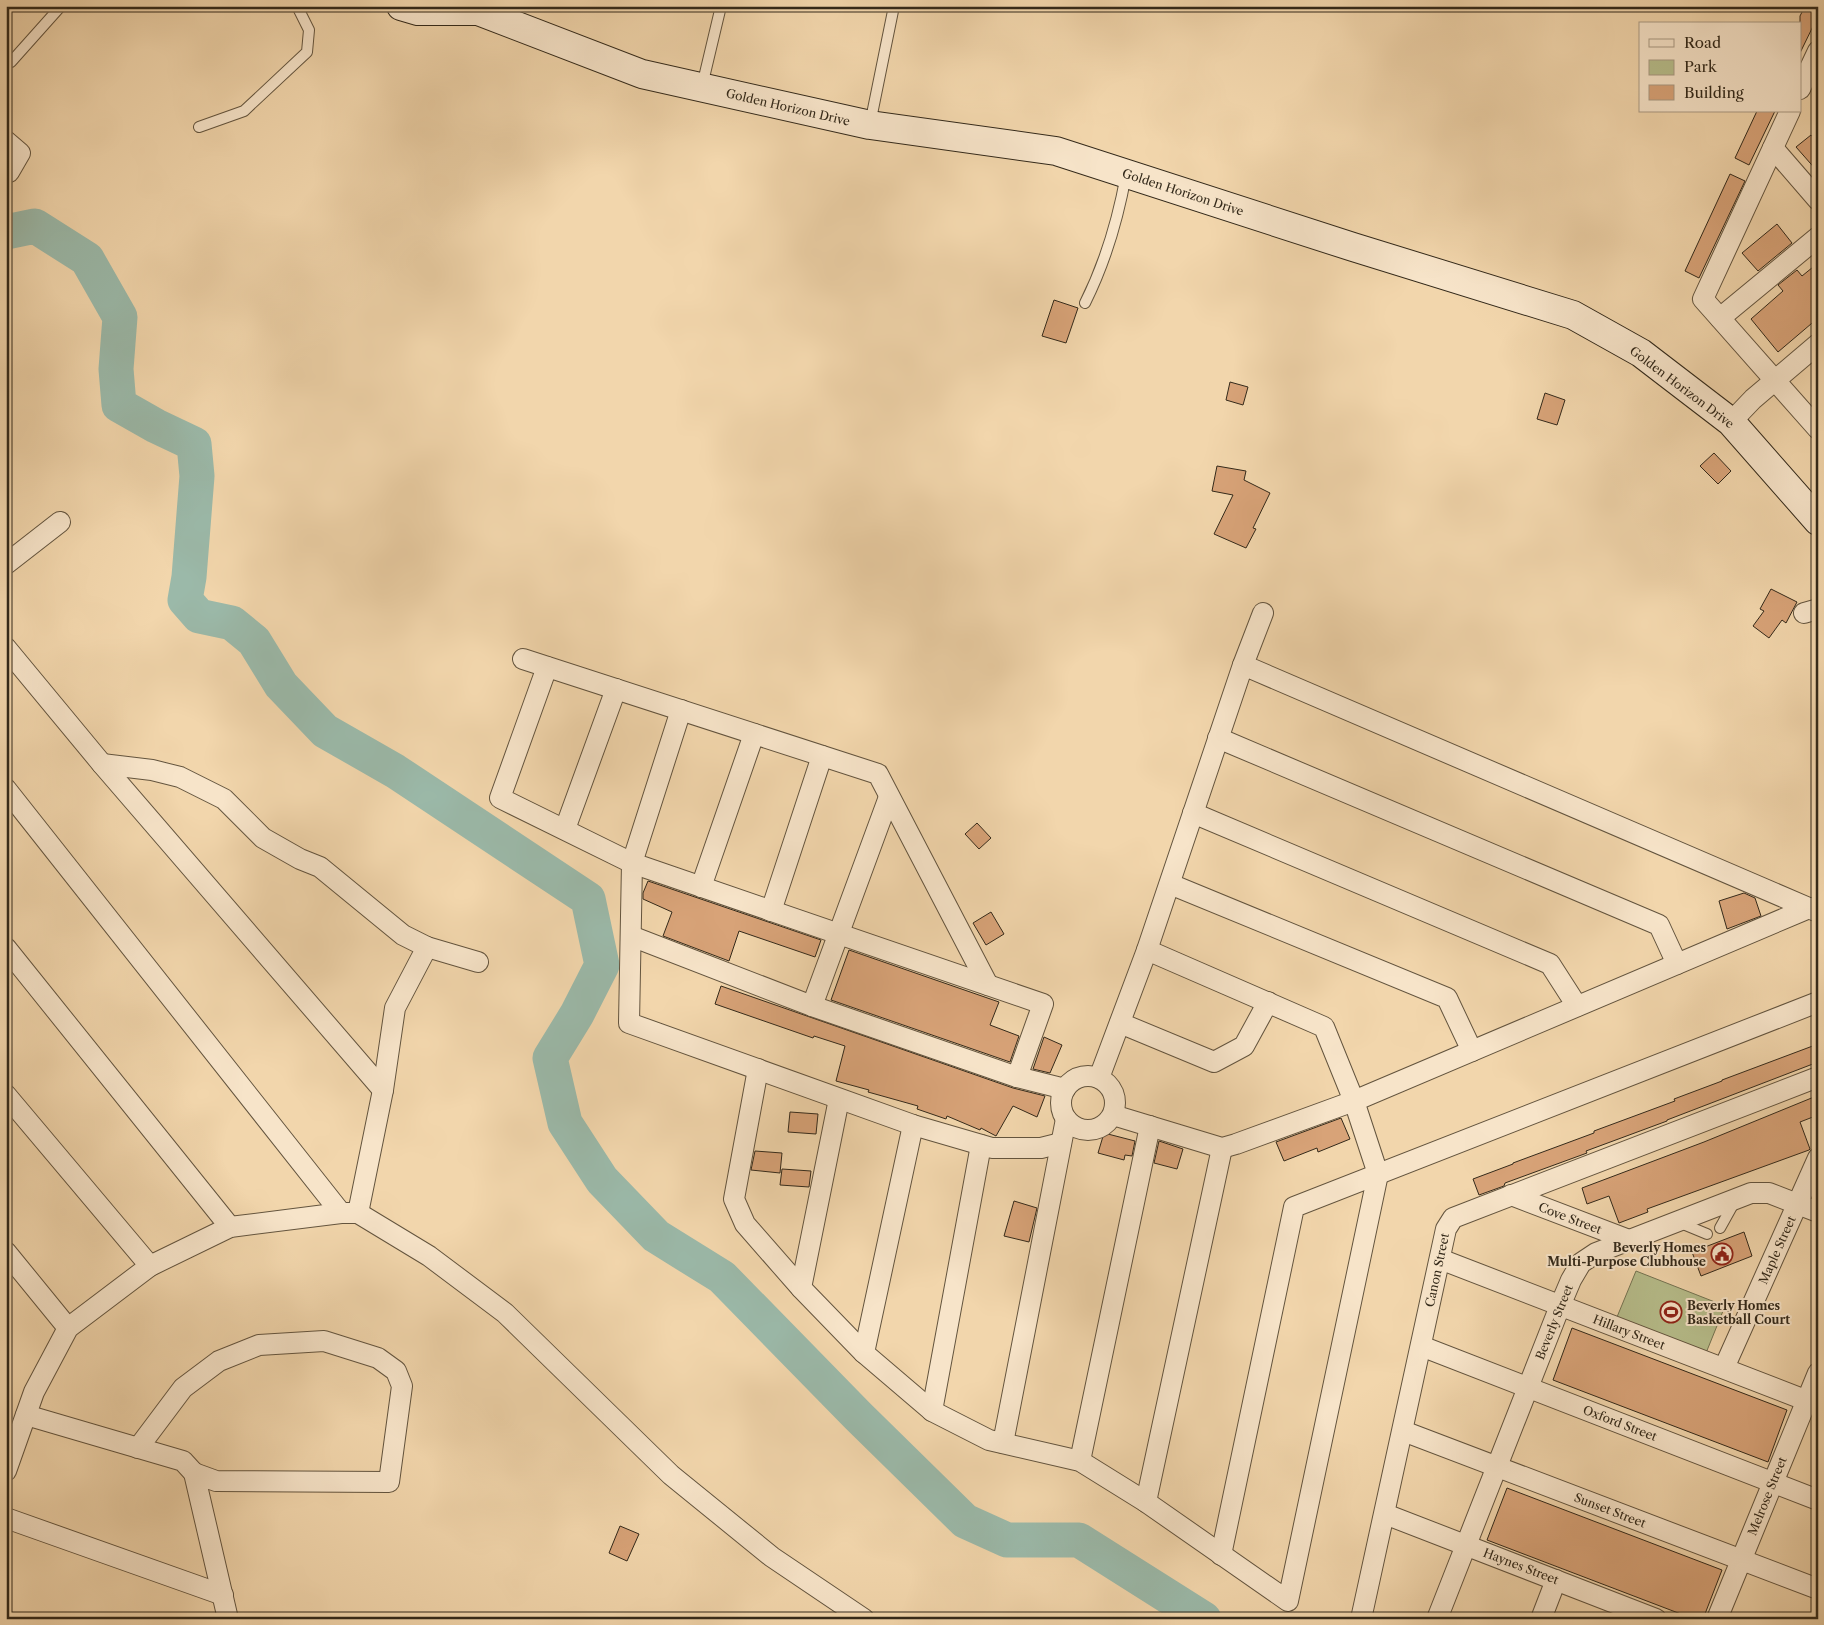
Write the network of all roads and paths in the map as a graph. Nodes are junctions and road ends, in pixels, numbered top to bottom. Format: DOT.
graph roads {
  1 [pos="61,6"];
  2 [pos="297,6"];
  3 [pos="401,6"];
  4 [pos="721,6"];
  5 [pos="894,6"];
  6 [pos="470,8"];
  7 [pos="1818,51"];
  8 [pos="11,62"];
  9 [pos="1808,83"];
  10 [pos="702,87"];
  11 [pos="1790,112"];
  12 [pos="870,125"];
  13 [pos="199,127"];
  14 [pos="6,141"];
  15 [pos="1773,148"];
  16 [pos="6,173"];
  17 [pos="1126,174"];
  18 [pos="1818,200"];
  19 [pos="1818,236"];
  20 [pos="1085,303"];
  21 [pos="1720,318"];
  22 [pos="1818,344"];
  23 [pos="1775,380"];
  24 [pos="1731,422"];
  25 [pos="1818,429"];
  26 [pos="1818,521"];
  27 [pos="60,522"];
  28 [pos="6,564"];
  29 [pos="1263,613"];
  30 [pos="6,648"];
  31 [pos="523,659"];
  32 [pos="1243,665"];
  33 [pos="548,667"];
  34 [pos="616,689"];
  35 [pos="681,710"];
  36 [pos="754,734"];
  37 [pos="1218,738"];
  38 [pos="822,756"];
  39 [pos="102,764"];
  40 [pos="6,789"];
  41 [pos="889,797"];
  42 [pos="1193,814"];
  43 [pos="565,829"];
  44 [pos="632,863"];
  45 [pos="1170,884"];
  46 [pos="701,887"];
  47 [pos="1813,910"];
  48 [pos="771,911"];
  49 [pos="838,934"];
  50 [pos="631,936"];
  51 [pos="428,947"];
  52 [pos="6,948"];
  53 [pos="1148,950"];
  54 [pos="478,962"];
  55 [pos="1677,964"];
  56 [pos="988,985"];
  57 [pos="1268,1002"];
  58 [pos="1818,1002"];
  59 [pos="812,1006"];
  60 [pos="1577,1006"];
  61 [pos="1120,1023"];
  62 [pos="1472,1051"];
  63 [pos="758,1069"];
  64 [pos="1016,1076"];
  65 [pos="1818,1077"];
  66 [pos="1099,1078"];
  67 [pos="1065,1089"];
  68 [pos="383,1090"];
  69 [pos="6,1095"];
  70 [pos="839,1099"];
  71 [pos="1354,1101"];
  72 [pos="1113,1115"];
  73 [pos="1066,1119"];
  74 [pos="913,1125"];
  75 [pos="1150,1126"];
  76 [pos="1061,1143"];
  77 [pos="981,1145"];
  78 [pos="1222,1148"];
  79 [pos="1818,1158"];
  80 [pos="1378,1174"];
  81 [pos="1511,1195"];
  82 [pos="1736,1200"];
  83 [pos="1797,1204"];
  84 [pos="1818,1212"];
  85 [pos="350,1213"];
  86 [pos="1677,1222"];
  87 [pos="230,1227"];
  88 [pos="1720,1228"];
  89 [pos="1707,1234"];
  90 [pos="1629,1240"];
  91 [pos="6,1252"];
  92 [pos="1440,1259"];
  93 [pos="150,1266"];
  94 [pos="801,1288"];
  95 [pos="1560,1306"];
  96 [pos="68,1328"];
  97 [pos="1421,1346"];
  98 [pos="864,1353"];
  99 [pos="1724,1368"];
  100 [pos="1818,1373"];
  101 [pos="1528,1387"];
  102 [pos="1812,1402"];
  103 [pos="932,1411"];
  104 [pos="26,1415"];
  105 [pos="1403,1432"];
  106 [pos="1003,1444"];
  107 [pos="10,1445"];
  108 [pos="138,1448"];
  109 [pos="1080,1461"];
  110 [pos="1496,1467"];
  111 [pos="6,1471"];
  112 [pos="194,1473"];
  113 [pos="1773,1482"];
  114 [pos="1818,1500"];
  115 [pos="1146,1502"];
  116 [pos="1385,1514"];
  117 [pos="6,1518"];
  118 [pos="1466,1545"];
  119 [pos="1221,1555"];
  120 [pos="1741,1560"];
  121 [pos="1556,1580"];
  122 [pos="1818,1589"];
  123 [pos="223,1595"];
  124 [pos="1630,1614"];
  125 [pos="228,1619"];
  126 [pos="864,1619"];
  127 [pos="1361,1619"];
  128 [pos="1437,1619"];
  129 [pos="1541,1619"];
  130 [pos="1656,1619"];
  131 [pos="1717,1619"];
  1 -- 8 [label="lane"];
  2 -- 13 [label="lane"];
  3 -- 6 [label="street, Golden Horizon Drive"];
  4 -- 10 [label="lane"];
  5 -- 12 [label="lane"];
  6 -- 10 [label="street, Golden Horizon Drive"];
  7 -- 9 [label="street"];
  10 -- 12 [label="street, Golden Horizon Drive"];
  11 -- 15 [label="street"];
  12 -- 17 [label="street, Golden Horizon Drive"];
  14 -- 16 [label="street"];
  15 -- 18 [label="street"];
  15 -- 21 [label="street"];
  17 -- 20 [label="lane"];
  17 -- 24 [label="street, Golden Horizon Drive"];
  19 -- 21 [label="street"];
  21 -- 23 [label="street"];
  22 -- 23 [label="street"];
  23 -- 24 [label="street"];
  23 -- 25 [label="street"];
  24 -- 26 [label="street, Golden Horizon Drive"];
  27 -- 28 [label="street"];
  29 -- 32 [label="street"];
  30 -- 39 [label="street"];
  31 -- 33 [label="street"];
  32 -- 37 [label="street"];
  32 -- 47 [label="street"];
  33 -- 34 [label="street"];
  33 -- 43 [label="street"];
  34 -- 35 [label="street"];
  34 -- 43 [label="street"];
  35 -- 36 [label="street"];
  35 -- 44 [label="street"];
  36 -- 38 [label="street"];
  36 -- 46 [label="street"];
  37 -- 42 [label="street"];
  37 -- 55 [label="street"];
  38 -- 41 [label="street"];
  38 -- 48 [label="street"];
  39 -- 51 [label="street"];
  39 -- 68 [label="street"];
  40 -- 85 [label="street"];
  41 -- 49 [label="street"];
  41 -- 56 [label="street"];
  42 -- 45 [label="street"];
  42 -- 60 [label="street"];
  43 -- 44 [label="street"];
  44 -- 46 [label="street"];
  44 -- 50 [label="street"];
  45 -- 53 [label="street"];
  45 -- 62 [label="street"];
  46 -- 48 [label="street"];
  47 -- 55 [label="street"];
  48 -- 49 [label="street"];
  49 -- 56 [label="street"];
  49 -- 59 [label="street"];
  50 -- 59 [label="street"];
  50 -- 63 [label="street"];
  51 -- 54 [label="street"];
  51 -- 68 [label="street"];
  52 -- 87 [label="street"];
  53 -- 57 [label="street"];
  53 -- 61 [label="street"];
  55 -- 60 [label="street"];
  56 -- 64 [label="street"];
  57 -- 61 [label="street"];
  57 -- 71 [label="street"];
  58 -- 80 [label="street"];
  59 -- 64 [label="street"];
  60 -- 62 [label="street"];
  61 -- 66 [label="street"];
  62 -- 71 [label="street"];
  63 -- 70 [label="street"];
  63 -- 94 [label="street"];
  64 -- 67 [label="street"];
  65 -- 81 [label="street, Canon Street"];
  66 -- 67 [label="street"];
  66 -- 72 [label="street"];
  67 -- 73 [label="street"];
  68 -- 85 [label="street"];
  69 -- 93 [label="street"];
  70 -- 74 [label="street"];
  70 -- 94 [label="street"];
  71 -- 78 [label="street"];
  71 -- 80 [label="street"];
  72 -- 73 [label="street"];
  72 -- 75 [label="street"];
  73 -- 76 [label="street"];
  74 -- 77 [label="street"];
  74 -- 98 [label="street"];
  75 -- 78 [label="street"];
  75 -- 109 [label="street"];
  76 -- 77 [label="street"];
  76 -- 106 [label="street"];
  77 -- 103 [label="street"];
  78 -- 115 [label="street"];
  79 -- 83 [label="street, Maple Street"];
  80 -- 119 [label="street"];
  80 -- 119 [label="street"];
  81 -- 90 [label="street, Cove Street"];
  81 -- 92 [label="street, Canon Street"];
  82 -- 83 [label="street, Beverly Street"];
  82 -- 86 [label="street, Beverly Street"];
  82 -- 88 [label="lane"];
  83 -- 84 [label="street, Beverly Street"];
  83 -- 99 [label="street, Maple Street"];
  85 -- 87 [label="street"];
  85 -- 126 [label="street"];
  86 -- 89 [label="lane"];
  86 -- 90 [label="street, Beverly Street"];
  87 -- 93 [label="street"];
  90 -- 95 [label="street, Beverly Street"];
  91 -- 96 [label="street"];
  92 -- 95 [label="street, Hillary Street"];
  92 -- 97 [label="street, Canon Street"];
  93 -- 96 [label="street"];
  94 -- 98 [label="street"];
  95 -- 99 [label="street, Hillary Street"];
  95 -- 101 [label="street, Beverly Street"];
  96 -- 104 [label="street"];
  97 -- 101 [label="street, Oxford Street"];
  97 -- 105 [label="street, Canon Street"];
  98 -- 103 [label="street"];
  99 -- 102 [label="street, Hillary Street"];
  100 -- 102 [label="street, Melrose Street"];
  101 -- 110 [label="street, Beverly Street"];
  101 -- 113 [label="street, Oxford Street"];
  102 -- 113 [label="street, Melrose Street"];
  103 -- 106 [label="street"];
  104 -- 107 [label="street"];
  104 -- 108 [label="street"];
  105 -- 110 [label="street, Sunset Street"];
  105 -- 116 [label="street, Canon Street"];
  106 -- 109 [label="street"];
  107 -- 111 [label="street"];
  108 -- 112 [label="street"];
  108 -- 112 [label="street"];
  109 -- 115 [label="street"];
  110 -- 118 [label="street, Beverly Street"];
  110 -- 120 [label="street, Sunset Street"];
  112 -- 123 [label="street"];
  113 -- 114 [label="street, Oxford Street"];
  113 -- 120 [label="street, Melrose Street"];
  115 -- 119 [label="street"];
  116 -- 118 [label="street, Haynes Street"];
  116 -- 127 [label="street, Canon Street"];
  117 -- 123 [label="street"];
  118 -- 121 [label="street, Haynes Street"];
  118 -- 128 [label="street, Beverly Street"];
  120 -- 122 [label="street, Sunset Street"];
  120 -- 131 [label="street, Melrose Street"];
  121 -- 124 [label="street, Haynes Street"];
  121 -- 129 [label="street"];
  123 -- 125 [label="street"];
  124 -- 130 [label="street, Haynes Street"];
}
